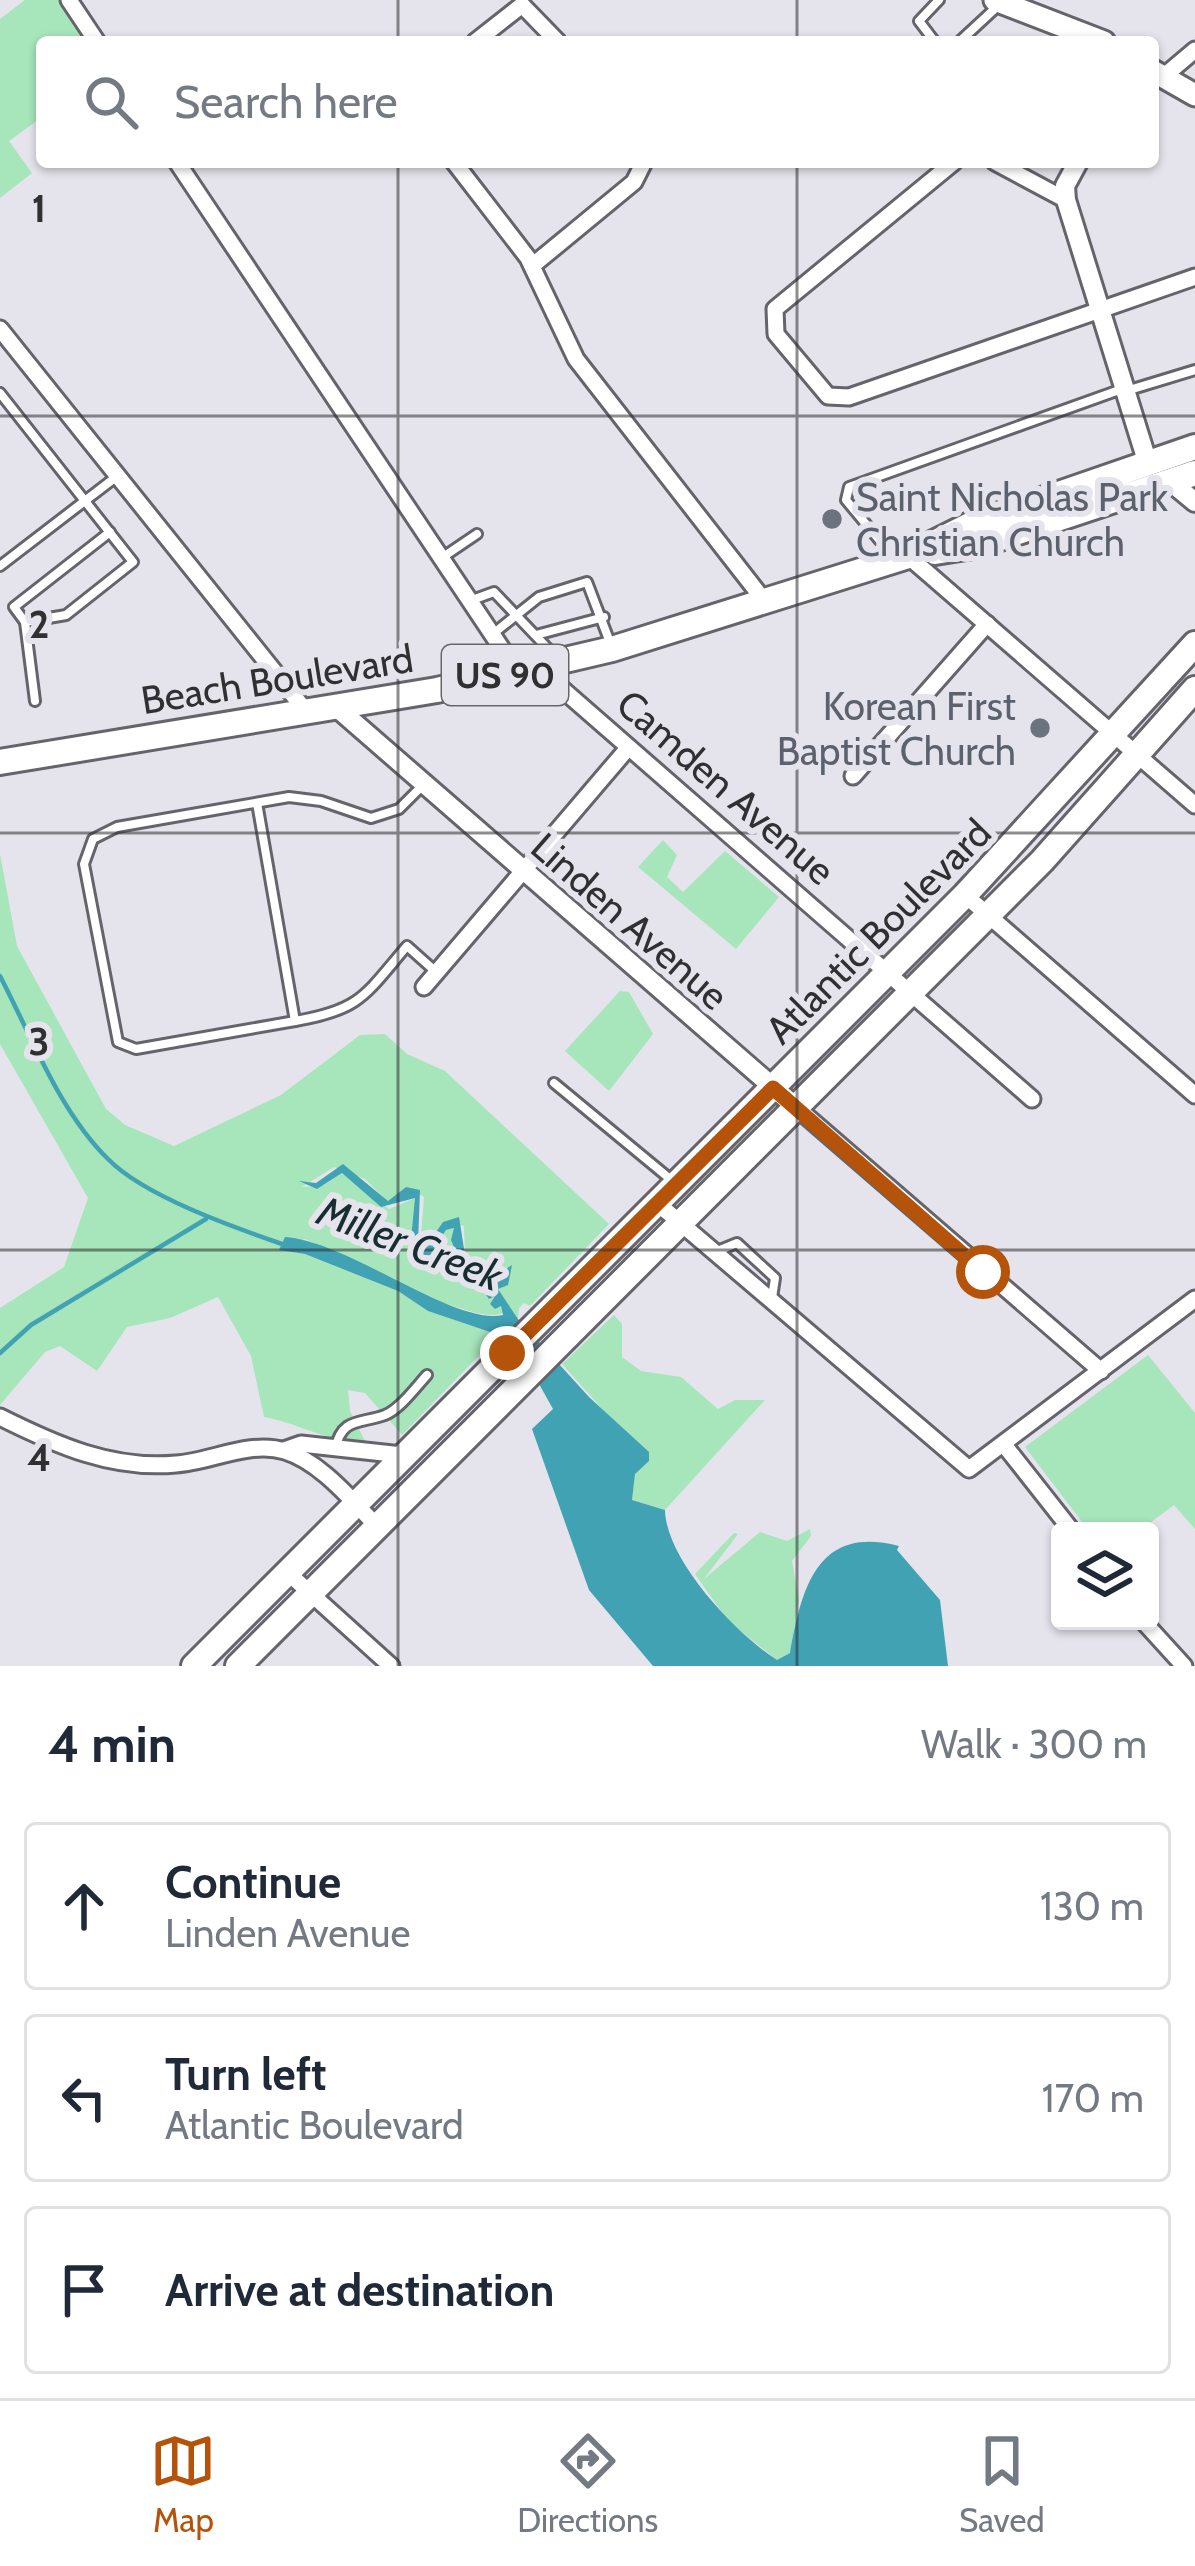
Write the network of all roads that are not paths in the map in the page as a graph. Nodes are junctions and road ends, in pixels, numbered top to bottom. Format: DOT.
graph roads {
  1 [pos="69,0"];
  2 [pos="939,0"];
  3 [pos="523,2"];
  4 [pos="1012,2"];
  5 [pos="93,36"];
  6 [pos="483,36"];
  7 [pos="554,36"];
  8 [pos="930,36"];
  9 [pos="967,36"];
  10 [pos="1090,36"];
  11 [pos="1195,50"];
  12 [pos="1159,75"];
  13 [pos="1159,78"];
  14 [pos="1195,94"];
  15 [pos="181,168"];
  16 [pos="458,168"];
  17 [pos="641,168"];
  18 [pos="947,168"];
  19 [pos="1006,168"];
  20 [pos="1075,168"];
  21 [pos="1066,200"];
  22 [pos="532,266"];
  23 [pos="1195,278"];
  24 [pos="1098,310"];
  25 [pos="0,329"];
  26 [pos="1195,370"];
  27 [pos="1124,390"];
  28 [pos="0,393"];
  29 [pos="1195,447"];
  30 [pos="1148,464"];
  31 [pos="117,476"];
  32 [pos="1184,478"];
  33 [pos="85,501"];
  34 [pos="1195,502"];
  35 [pos="110,532"];
  36 [pos="478,535"];
  37 [pos="442,558"];
  38 [pos="902,558"];
  39 [pos="0,566"];
  40 [pos="470,600"];
  41 [pos="766,603"];
  42 [pos="513,614"];
  43 [pos="604,617"];
  44 [pos="25,622"];
  45 [pos="986,624"];
  46 [pos="493,634"];
  47 [pos="536,635"];
  48 [pos="1195,644"];
  49 [pos="612,649"];
  50 [pos="539,668"];
  51 [pos="1195,689"];
  52 [pos="35,700"];
  53 [pos="335,706"];
  54 [pos="305,710"];
  55 [pos="1114,735"];
  56 [pos="628,748"];
  57 [pos="1138,755"];
  58 [pos="0,762"];
  59 [pos="853,776"];
  60 [pos="423,785"];
  61 [pos="257,803"];
  62 [pos="1195,805"];
  63 [pos="523,872"];
  64 [pos="965,895"];
  65 [pos="988,916"];
  66 [pos="436,972"];
  67 [pos="888,972"];
  68 [pos="424,987"];
  69 [pos="912,993"];
  70 [pos="295,1022"];
  71 [pos="554,1083"];
  72 [pos="773,1088"];
  73 [pos="1195,1095"];
  74 [pos="1033,1099"];
  75 [pos="796,1108"];
  76 [pos="676,1184"];
  77 [pos="657,1203"];
  78 [pos="680,1224"];
  79 [pos="1195,1299"];
  80 [pos="1101,1371"];
  81 [pos="427,1376"];
  82 [pos="0,1417"];
  83 [pos="1005,1446"];
  84 [pos="284,1450"];
  85 [pos="335,1451"];
  86 [pos="405,1455"];
  87 [pos="356,1504"];
  88 [pos="1065,1522"];
  89 [pos="377,1526"];
  90 [pos="287,1572"];
  91 [pos="311,1593"];
  92 [pos="1151,1630"];
  93 [pos="194,1666"];
  94 [pos="238,1666"];
  95 [pos="392,1666"];
  96 [pos="1184,1666"];
  1 -- 5 [label="street"];
  2 -- 8 [label="lane"];
  3 -- 6 [label="street"];
  3 -- 7 [label="street"];
  4 -- 9 [label="lane"];
  4 -- 10 [label="main road"];
  11 -- 12 [label="street"];
  13 -- 14 [label="main road"];
  15 -- 37 [label="street, Camden Avenue"];
  16 -- 22 [label="street"];
  17 -- 22 [label="street"];
  18 -- 24 [label="street"];
  19 -- 21 [label="street"];
  20 -- 21 [label="street"];
  21 -- 24 [label="street"];
  22 -- 41 [label="street"];
  23 -- 24 [label="street"];
  24 -- 27 [label="street"];
  25 -- 31 [label="street"];
  26 -- 27 [label="lane"];
  27 -- 30 [label="street"];
  27 -- 38 [label="lane"];
  28 -- 33 [label="lane"];
  29 -- 30 [label="main road, Beach Boulevard / US 90"];
  30 -- 32 [label="main road"];
  30 -- 38 [label="main road, Beach Boulevard / US 90"];
  31 -- 33 [label="lane"];
  31 -- 54 [label="street"];
  32 -- 34 [label="street"];
  32 -- 38 [label="main road, Beach Boulevard / US 90"];
  33 -- 35 [label="lane"];
  33 -- 39 [label="lane"];
  35 -- 44 [label="lane"];
  35 -- 44 [label="lane"];
  36 -- 37 [label="lane"];
  37 -- 40 [label="street, Camden Avenue"];
  38 -- 41 [label="main road, Beach Boulevard / US 90"];
  38 -- 45 [label="street"];
  40 -- 42 [label="lane"];
  40 -- 46 [label="street, Camden Avenue"];
  41 -- 49 [label="main road, Beach Boulevard / US 90"];
  42 -- 43 [label="lane"];
  42 -- 46 [label="lane"];
  42 -- 47 [label="lane"];
  43 -- 47 [label="lane"];
  43 -- 49 [label="lane"];
  44 -- 52 [label="lane"];
  45 -- 55 [label="street"];
  45 -- 59 [label="street"];
  46 -- 50 [label="street, Camden Avenue"];
  47 -- 50 [label="lane"];
  48 -- 55 [label="main road, Atlantic Boulevard"];
  49 -- 50 [label="main road, Beach Boulevard / US 90"];
  50 -- 53 [label="main road, Beach Boulevard / US 90"];
  50 -- 56 [label="street, Camden Avenue"];
  51 -- 57 [label="main road, Atlantic Boulevard"];
  53 -- 54 [label="main road, Beach Boulevard / US 90"];
  53 -- 60 [label="street, Linden Avenue"];
  54 -- 58 [label="main road, Beach Boulevard / US 90"];
  55 -- 57 [label="street"];
  55 -- 64 [label="main road, Atlantic Boulevard"];
  56 -- 63 [label="street"];
  56 -- 67 [label="street, Camden Avenue"];
  57 -- 62 [label="street"];
  57 -- 65 [label="main road, Atlantic Boulevard"];
  60 -- 61 [label="lane"];
  60 -- 63 [label="street, Linden Avenue"];
  61 -- 70 [label="lane"];
  61 -- 70 [label="lane"];
  63 -- 66 [label="street"];
  63 -- 72 [label="street, Linden Avenue"];
  64 -- 65 [label="street"];
  64 -- 67 [label="main road, Atlantic Boulevard"];
  65 -- 69 [label="main road, Atlantic Boulevard"];
  65 -- 73 [label="street"];
  66 -- 68 [label="street"];
  66 -- 70 [label="lane"];
  67 -- 69 [label="street, Camden Avenue"];
  67 -- 72 [label="main road, Atlantic Boulevard"];
  69 -- 74 [label="street, Camden Avenue"];
  69 -- 75 [label="main road, Atlantic Boulevard"];
  71 -- 76 [label="lane"];
  72 -- 75 [label="street, Linden Avenue"];
  72 -- 76 [label="main road, Atlantic Boulevard"];
  75 -- 78 [label="main road, Atlantic Boulevard"];
  75 -- 80 [label="street, Linden Avenue"];
  76 -- 77 [label="main road, Atlantic Boulevard"];
  77 -- 78 [label="street"];
  77 -- 86 [label="main road, Atlantic Boulevard"];
  78 -- 83 [label="street"];
  78 -- 89 [label="main road, Atlantic Boulevard"];
  79 -- 80 [label="street"];
  80 -- 83 [label="street"];
  81 -- 85 [label="lane"];
  82 -- 84 [label="street"];
  83 -- 88 [label="street"];
  84 -- 85 [label="street"];
  84 -- 87 [label="street"];
  85 -- 86 [label="street"];
  86 -- 87 [label="main road, Atlantic Boulevard"];
  87 -- 89 [label="street"];
  87 -- 90 [label="main road, Atlantic Boulevard"];
  89 -- 91 [label="main road, Atlantic Boulevard"];
  90 -- 91 [label="street"];
  90 -- 93 [label="main road, Atlantic Boulevard"];
  91 -- 94 [label="main road, Atlantic Boulevard"];
  91 -- 95 [label="street"];
  92 -- 96 [label="street"];
}
